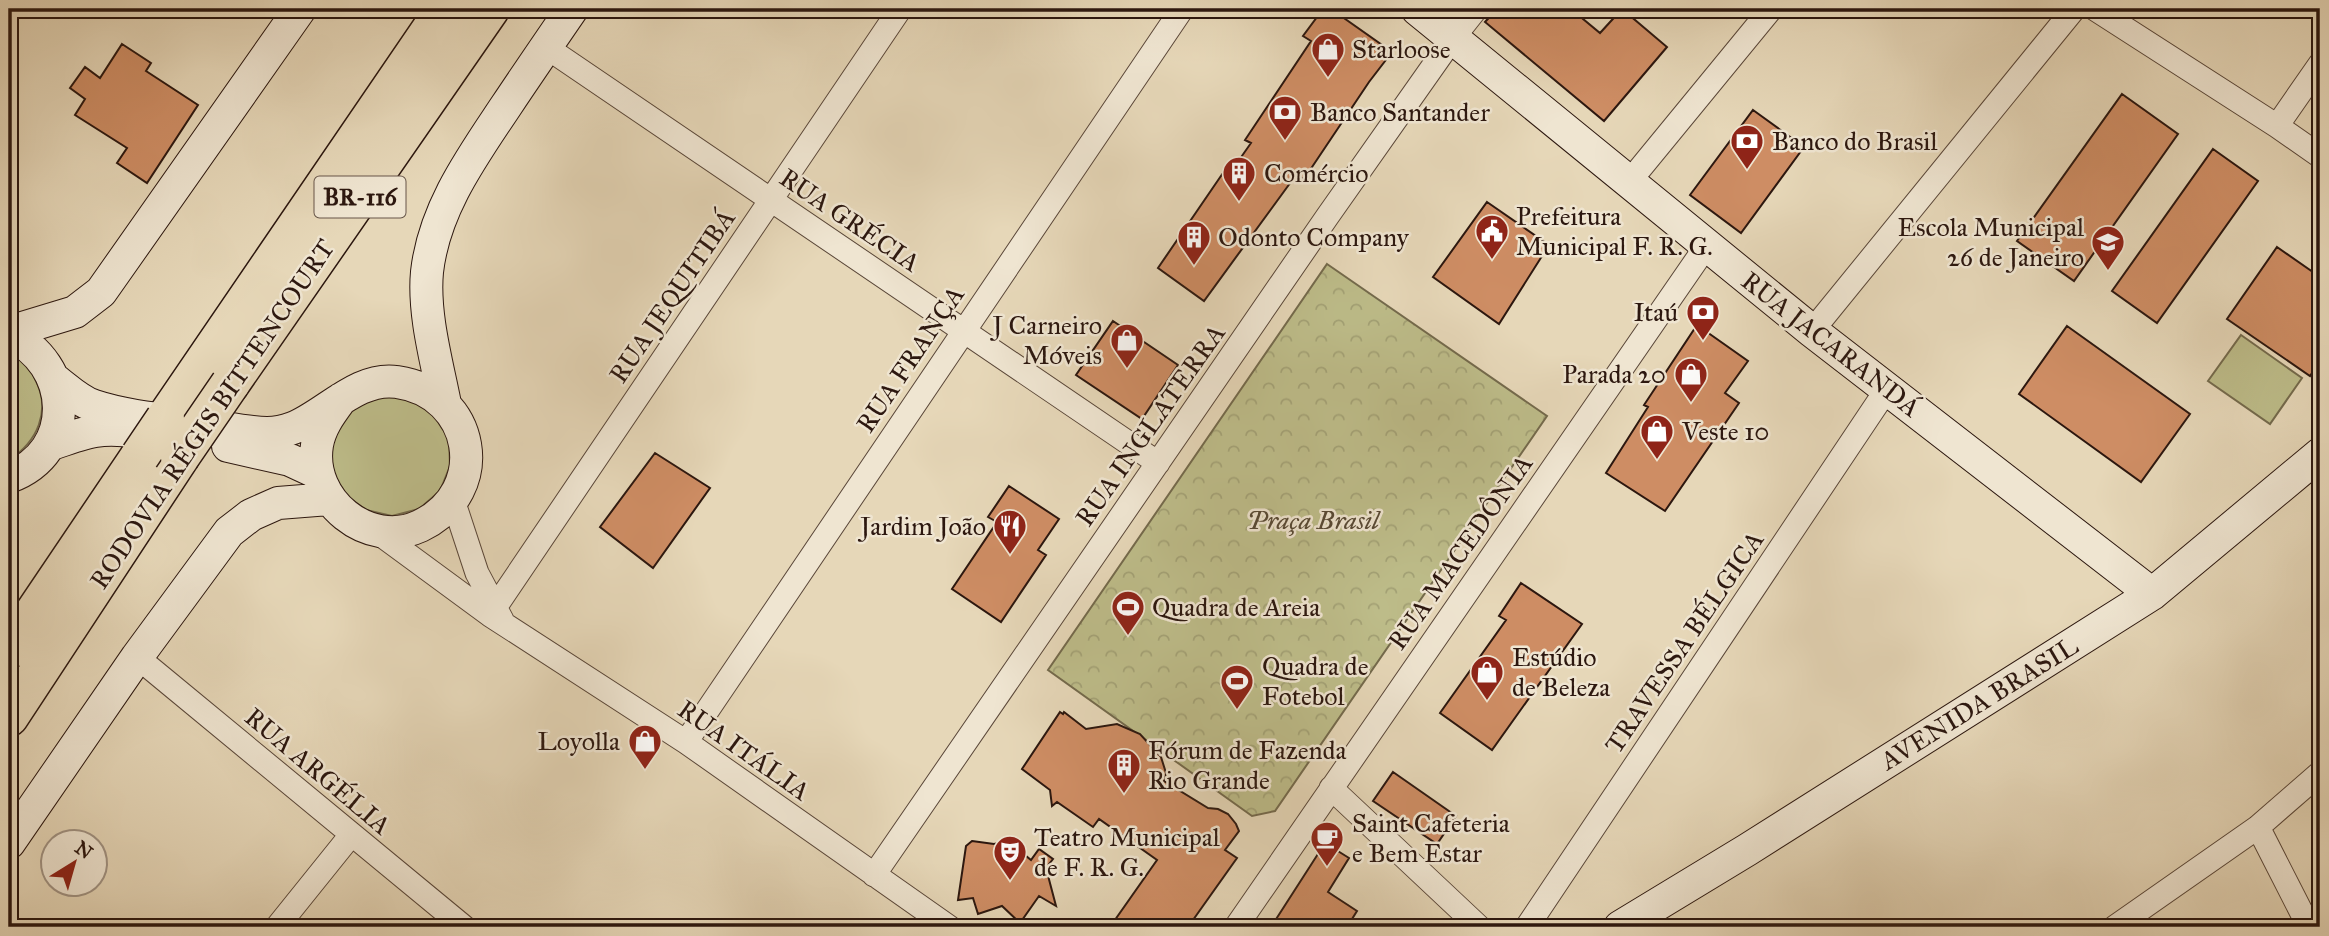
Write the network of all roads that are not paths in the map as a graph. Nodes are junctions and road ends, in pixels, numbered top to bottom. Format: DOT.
graph roads {
  1 [pos="300,9"];
  2 [pos="445,9"];
  3 [pos="491,9"];
  4 [pos="572,9"];
  5 [pos="900,9"];
  6 [pos="1182,9"];
  7 [pos="1417,9"];
  8 [pos="1476,9"];
  9 [pos="1771,9"];
  10 [pos="2074,9"];
  11 [pos="2095,9"];
  12 [pos="1453,38"];
  13 [pos="546,47"];
  14 [pos="2320,64"];
  15 [pos="2277,126"];
  16 [pos="2320,156"];
  17 [pos="1629,181"];
  18 [pos="770,200"];
  19 [pos="1707,245"];
  20 [pos="963,330"];
  21 [pos="1812,331"];
  22 [pos="9,334"];
  23 [pos="55,380"];
  24 [pos="1886,389"];
  25 [pos="341,399"];
  26 [pos="445,404"];
  27 [pos="49,445"];
  28 [pos="2320,454"];
  29 [pos="1158,463"];
  30 [pos="9,477"];
  31 [pos="323,486"];
  32 [pos="453,500"];
  33 [pos="373,530"];
  34 [pos="2152,594"];
  35 [pos="497,615"];
  36 [pos="9,650"];
  37 [pos="137,657"];
  38 [pos="9,717"];
  39 [pos="686,742"];
  40 [pos="2320,773"];
  41 [pos="1331,788"];
  42 [pos="2258,827"];
  43 [pos="351,835"];
  44 [pos="9,844"];
  45 [pos="874,875"];
  46 [pos="277,927"];
  47 [pos="464,927"];
  48 [pos="949,927"];
  49 [pos="1236,927"];
  50 [pos="1479,927"];
  51 [pos="1527,927"];
  52 [pos="1620,927"];
  53 [pos="2115,927"];
  54 [pos="2309,927"];
  1 -- 22 [label="main road"];
  2 -- 36 [label="highway, RODOVIA RÉGIS BITTENCOURT / BR-116, bridge"];
  3 -- 38 [label="highway, RODOVIA RÉGIS BITTENCOURT / BR-116, bridge"];
  4 -- 13 [label="main road"];
  5 -- 18 [label="street, RUA JEQUITIBÁ"];
  6 -- 20 [label="street, RUA FRANÇA"];
  7 -- 12 [label="main road, RUA JACARANDÁ"];
  8 -- 12 [label="street, RUA INGLATERRA"];
  9 -- 17 [label="street"];
  10 -- 21 [label="street"];
  11 -- 15 [label="street"];
  12 -- 17 [label="main road, RUA JACARANDÁ"];
  12 -- 29 [label="street, RUA INGLATERRA"];
  13 -- 18 [label="street, RUA GRÉCIA"];
  13 -- 26 [label="main road"];
  14 -- 15 [label="street"];
  15 -- 16 [label="street"];
  17 -- 19 [label="main road, RUA JACARANDÁ"];
  18 -- 20 [label="street, RUA GRÉCIA"];
  18 -- 35 [label="street, RUA JEQUITIBÁ"];
  19 -- 21 [label="main road, RUA JACARANDÁ"];
  19 -- 41 [label="street, RUA MACEDÔNIA"];
  20 -- 29 [label="street, RUA GRÉCIA"];
  20 -- 39 [label="street, RUA FRANÇA"];
  21 -- 24 [label="main road, RUA JACARANDÁ"];
  22 -- 23 [label="main road"];
  23 -- 25 [label="main road"];
  23 -- 27 [label="main road"];
  24 -- 34 [label="main road, RUA JACARANDÁ"];
  24 -- 51 [label="street, TRAVESSA BÉLGICA"];
  25 -- 26 [label="main road"];
  25 -- 31 [label="main road"];
  26 -- 32 [label="main road"];
  27 -- 30 [label="main road"];
  27 -- 31 [label="main road"];
  28 -- 34 [label="main road, AVENIDA BRASIL"];
  29 -- 45 [label="street, RUA INGLATERRA"];
  31 -- 33 [label="main road"];
  31 -- 37 [label="main road"];
  32 -- 33 [label="main road"];
  32 -- 35 [label="street, RUA ITÁLIA"];
  33 -- 35 [label="street, RUA ITÁLIA"];
  34 -- 52 [label="main road, AVENIDA BRASIL"];
  35 -- 39 [label="street, RUA ITÁLIA"];
  37 -- 43 [label="street, RUA ARGÉLIA"];
  37 -- 44 [label="main road"];
  39 -- 45 [label="street, RUA ITÁLIA"];
  40 -- 42 [label="street"];
  41 -- 49 [label="street, RUA MACEDÔNIA"];
  41 -- 50 [label="street"];
  42 -- 53 [label="street"];
  42 -- 54 [label="street"];
  43 -- 46 [label="street"];
  43 -- 47 [label="street, RUA ARGÉLIA"];
  45 -- 48 [label="street, RUA ITÁLIA"];
}
